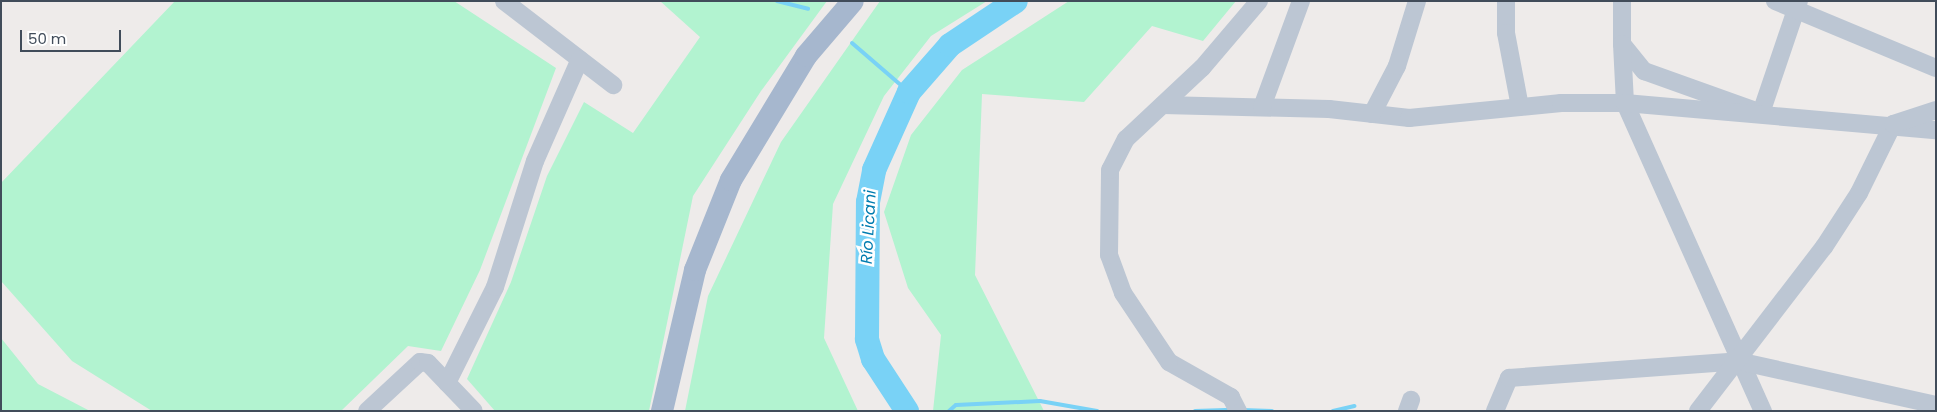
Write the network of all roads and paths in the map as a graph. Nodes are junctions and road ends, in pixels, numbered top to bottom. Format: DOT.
graph roads {
  1 [pos="504,1"];
  2 [pos="853,1"];
  3 [pos="1259,1"];
  4 [pos="1301,1"];
  5 [pos="1417,1"];
  6 [pos="1506,1"];
  7 [pos="1622,1"];
  8 [pos="1775,1"];
  9 [pos="1798,6"];
  10 [pos="1622,44"];
  11 [pos="580,59"];
  12 [pos="1936,68"];
  13 [pos="613,85"];
  14 [pos="1625,104"];
  15 [pos="1163,105"];
  16 [pos="1262,107"];
  17 [pos="1520,107"];
  18 [pos="1936,110"];
  19 [pos="1760,113"];
  20 [pos="1372,114"];
  21 [pos="1893,124"];
  22 [pos="1936,130"];
  23 [pos="1738,361"];
  24 [pos="446,383"];
  25 [pos="1936,405"];
  26 [pos="1914,406"];
  27 [pos="464,408"];
  28 [pos="367,411"];
  29 [pos="662,411"];
  30 [pos="1238,411"];
  31 [pos="1495,411"];
  32 [pos="1698,411"];
  33 [pos="1763,411"];
  1 -- 11 [label="street"];
  2 -- 29 [label="main road"];
  3 -- 15 [label="street"];
  4 -- 16 [label="street"];
  5 -- 20 [label="street"];
  6 -- 17 [label="street"];
  7 -- 10 [label="street"];
  8 -- 9 [label="street"];
  9 -- 12 [label="street"];
  9 -- 19 [label="street"];
  10 -- 14 [label="street"];
  10 -- 19 [label="street"];
  11 -- 13 [label="street"];
  11 -- 24 [label="street"];
  14 -- 17 [label="street"];
  14 -- 19 [label="street"];
  14 -- 23 [label="street"];
  15 -- 16 [label="street"];
  15 -- 30 [label="street"];
  16 -- 20 [label="street"];
  17 -- 20 [label="street"];
  18 -- 21 [label="street"];
  19 -- 21 [label="street"];
  21 -- 22 [label="street"];
  21 -- 23 [label="street"];
  23 -- 26 [label="street"];
  23 -- 31 [label="street"];
  23 -- 32 [label="street"];
  23 -- 33 [label="street"];
  24 -- 27 [label="street"];
  24 -- 28 [label="street"];
  25 -- 26 [label="street"];
}
